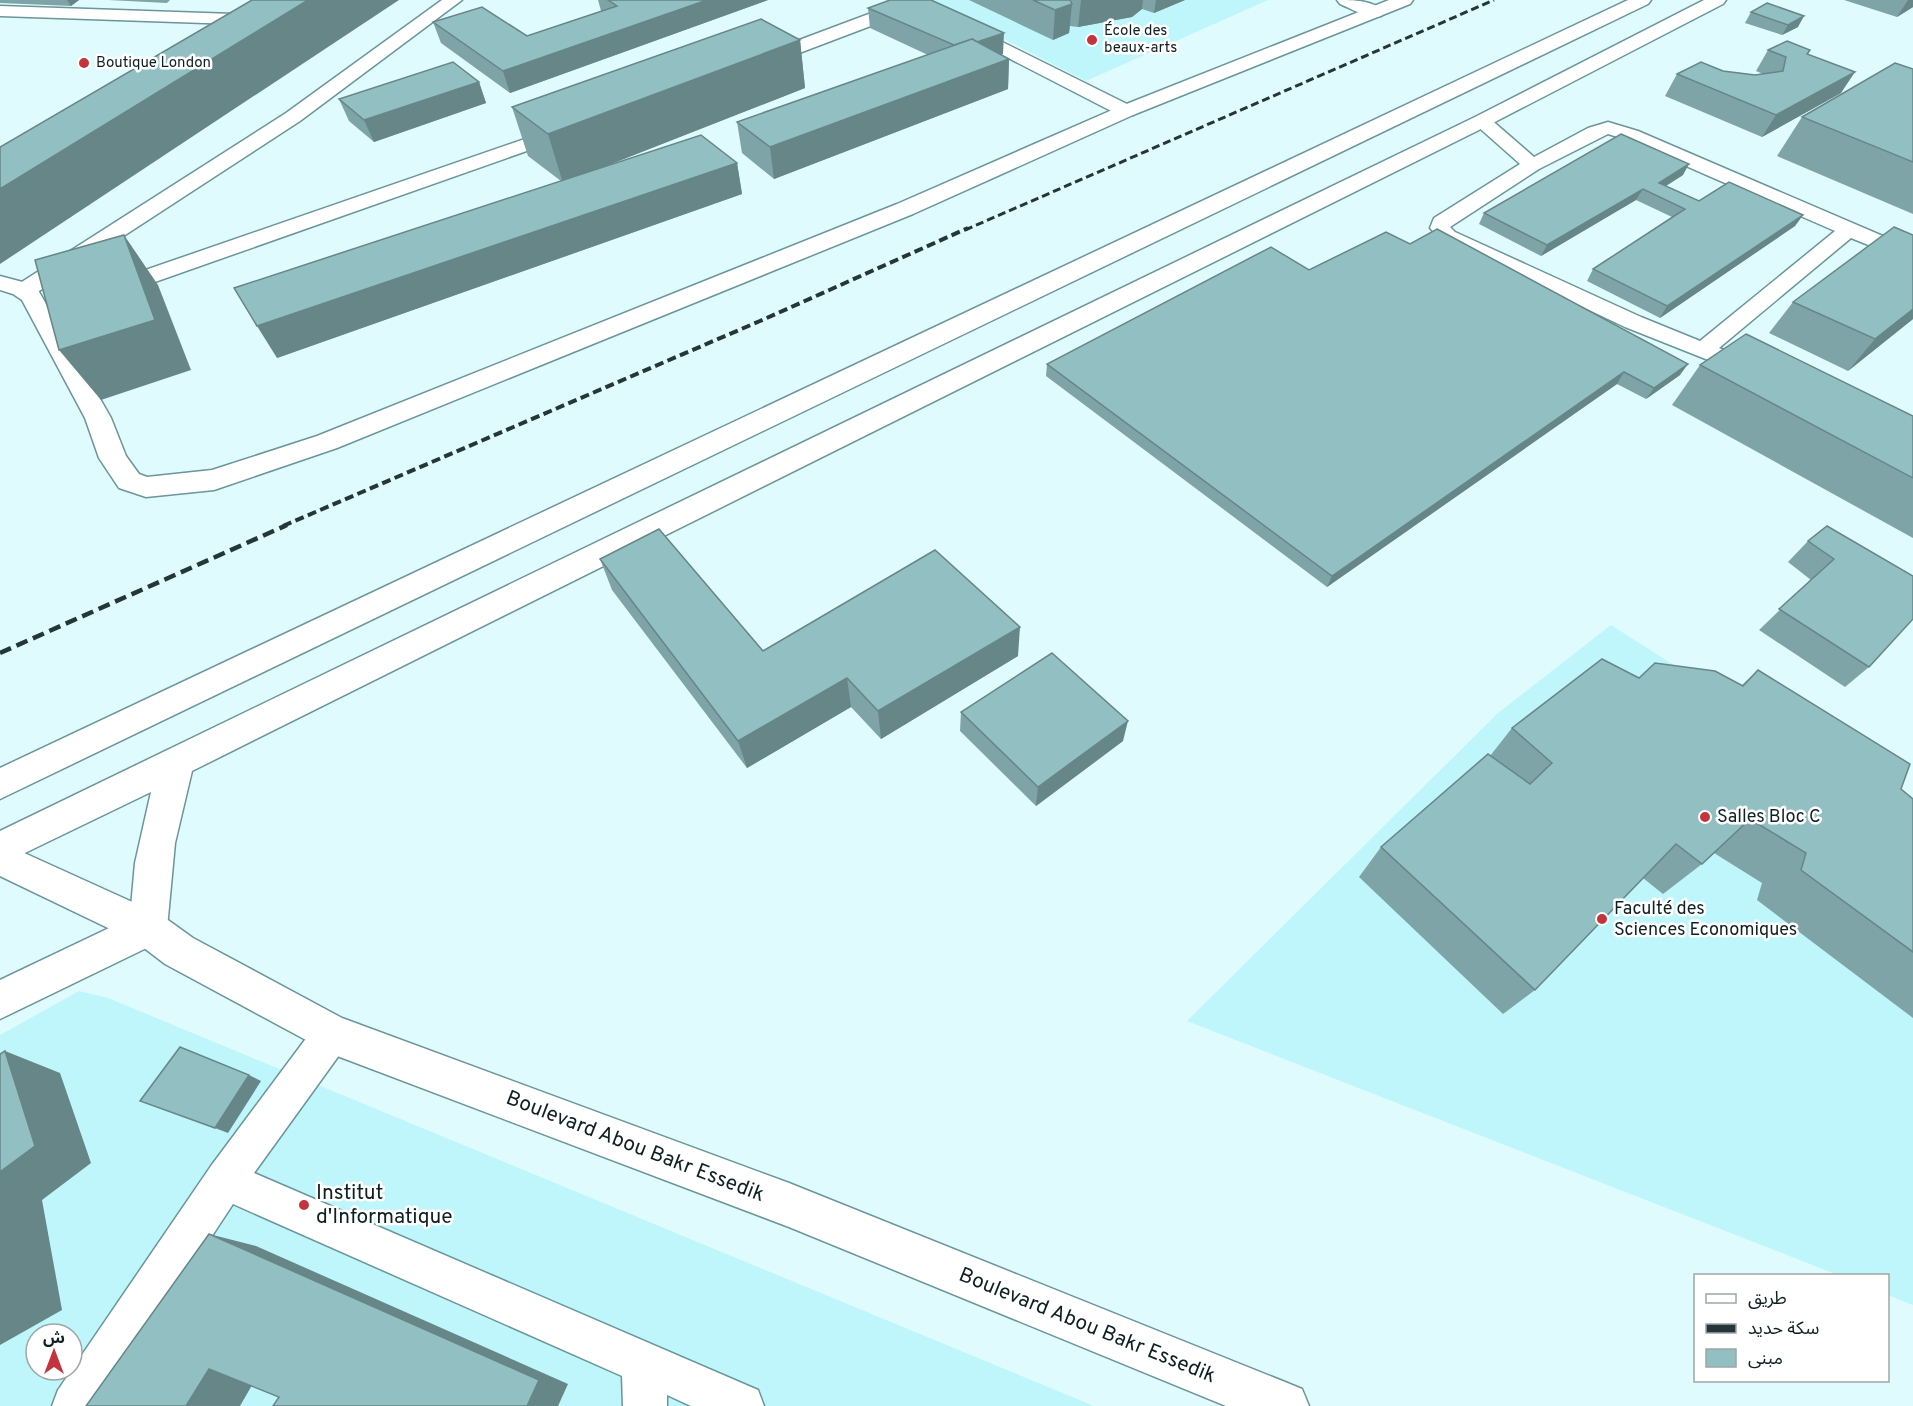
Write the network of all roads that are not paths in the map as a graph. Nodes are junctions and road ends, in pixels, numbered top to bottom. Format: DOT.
graph roads {
  1 [pos="453,0"];
  2 [pos="1346,0"];
  3 [pos="1404,0"];
  4 [pos="1642,0"];
  5 [pos="1717,0"];
  6 [pos="909,2"];
  7 [pos="0,11"];
  8 [pos="1375,12"];
  9 [pos="258,39"];
  10 [pos="736,70"];
  11 [pos="1126,111"];
  12 [pos="1482,121"];
  13 [pos="590,122"];
  14 [pos="1533,165"];
  15 [pos="1848,230"];
  16 [pos="1913,257"];
  17 [pos="0,283"];
  18 [pos="26,290"];
  19 [pos="96,295"];
  20 [pos="63,307"];
  21 [pos="40,315"];
  22 [pos="1703,350"];
  23 [pos="1776,379"];
  24 [pos="178,760"];
  25 [pos="0,784"];
  26 [pos="0,849"];
  27 [pos="0,858"];
  28 [pos="148,928"];
  29 [pos="0,1000"];
  30 [pos="332,1034"];
  31 [pos="225,1180"];
  32 [pos="644,1363"];
  33 [pos="74,1406"];
  34 [pos="645,1406"];
  35 [pos="742,1406"];
  36 [pos="1285,1406"];
  1 -- 18 [label="street"];
  2 -- 8 [label="street"];
  3 -- 8 [label="street"];
  4 -- 25 [label="street"];
  5 -- 12 [label="street"];
  6 -- 10 [label="street"];
  6 -- 11 [label="street"];
  7 -- 9 [label="street"];
  8 -- 11 [label="street"];
  11 -- 21 [label="street"];
  12 -- 14 [label="lane"];
  12 -- 24 [label="street"];
  13 -- 19 [label="street"];
  14 -- 15 [label="lane"];
  14 -- 22 [label="lane"];
  15 -- 16 [label="lane"];
  15 -- 22 [label="lane"];
  17 -- 18 [label="street"];
  18 -- 21 [label="street"];
  20 -- 21 [label="street"];
  22 -- 23 [label="lane"];
  24 -- 26 [label="street"];
  24 -- 28 [label="street"];
  27 -- 28 [label="street, Boulevard Abou Bakr Essedik"];
  28 -- 29 [label="street"];
  28 -- 30 [label="street, Boulevard Abou Bakr Essedik"];
  30 -- 31 [label="lane"];
  30 -- 36 [label="street, Boulevard Abou Bakr Essedik"];
  31 -- 32 [label="lane"];
  31 -- 33 [label="lane"];
  32 -- 34 [label="lane"];
  32 -- 35 [label="lane"];
}
